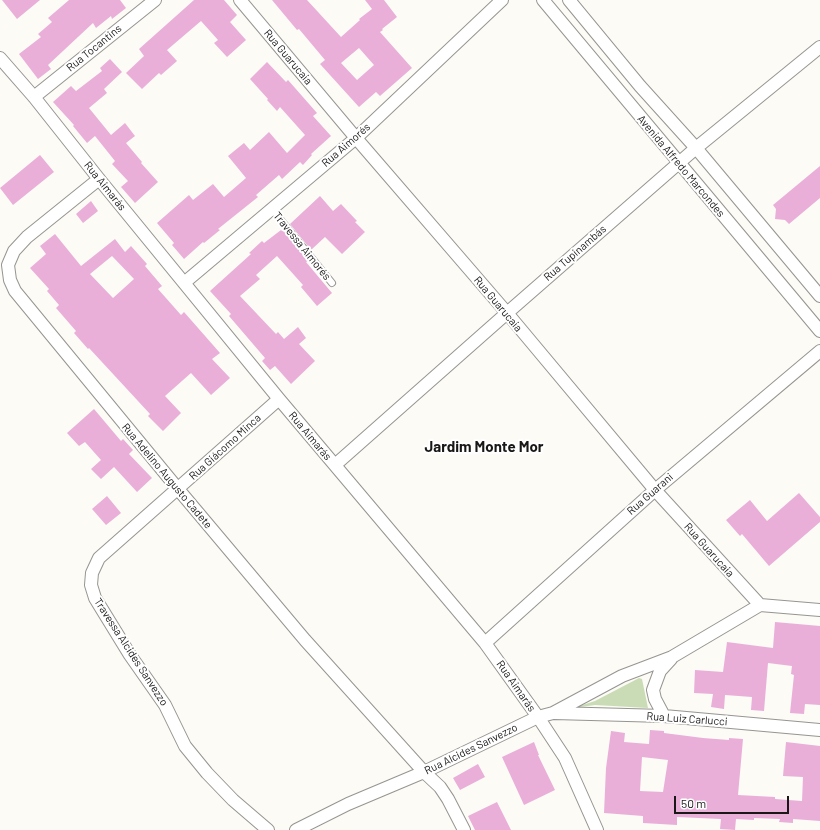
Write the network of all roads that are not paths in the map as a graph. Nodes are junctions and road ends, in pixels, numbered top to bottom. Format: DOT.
graph roads {
  1 [pos="154,0"];
  2 [pos="240,0"];
  3 [pos="502,0"];
  4 [pos="542,0"];
  5 [pos="569,0"];
  6 [pos="820,47"];
  7 [pos="0,58"];
  8 [pos="34,97"];
  9 [pos="356,138"];
  10 [pos="696,148"];
  11 [pos="679,163"];
  12 [pos="99,179"];
  13 [pos="272,208"];
  14 [pos="184,283"];
  15 [pos="332,283"];
  16 [pos="820,296"];
  17 [pos="506,313"];
  18 [pos="820,331"];
  19 [pos="820,351"];
  20 [pos="279,399"];
  21 [pos="335,466"];
  22 [pos="178,489"];
  23 [pos="654,490"];
  24 [pos="99,558"];
  25 [pos="760,605"];
  26 [pos="820,610"];
  27 [pos="486,643"];
  28 [pos="672,657"];
  29 [pos="553,713"];
  30 [pos="664,716"];
  31 [pos="538,717"];
  32 [pos="820,730"];
  33 [pos="424,772"];
  34 [pos="268,830"];
  35 [pos="296,830"];
  36 [pos="464,830"];
  37 [pos="597,830"];
  1 -- 8 [label="street, Rua Tocantins"];
  2 -- 9 [label="street, Rua Guarucaia"];
  3 -- 9 [label="street, Rua Aimorés"];
  4 -- 11 [label="street, Avenida Alfredo Marcondes"];
  5 -- 10 [label="street, Avenida Alfredo Marcondes"];
  6 -- 10 [label="street, Rua Tupinambás"];
  7 -- 8 [label="street, Rua Aimarás"];
  8 -- 12 [label="street, Rua Aimarás"];
  9 -- 13 [label="street, Rua Aimorés"];
  9 -- 17 [label="street, Rua Guarucaia"];
  10 -- 11 [label="street, Rua Tupinambás"];
  10 -- 16 [label="street, Avenida Alfredo Marcondes"];
  11 -- 17 [label="street, Rua Tupinambás"];
  11 -- 18 [label="street, Avenida Alfredo Marcondes"];
  12 -- 14 [label="street, Rua Aimarás"];
  12 -- 22 [label="street, Rua Adelino Augusto Cadete"];
  13 -- 14 [label="street, Rua Aimorés"];
  13 -- 15 [label="lane, Travessa Aimorés"];
  14 -- 20 [label="street, Rua Aimarás"];
  17 -- 21 [label="street, Rua Tupinambás"];
  17 -- 23 [label="street, Rua Guarucaia"];
  19 -- 23 [label="street, Rua Guarani"];
  20 -- 21 [label="street, Rua Aimarás"];
  20 -- 22 [label="street, Rua Giácomo Minca"];
  21 -- 27 [label="street, Rua Aimarás"];
  22 -- 24 [label="street, Rua Giácomo Minca"];
  22 -- 33 [label="street, Rua Adelino Augusto Cadete"];
  23 -- 25 [label="street, Rua Guarucaia"];
  23 -- 27 [label="street, Rua Guarani"];
  24 -- 34 [label="street, Travessa Alcides Sanvezzo"];
  25 -- 26 [label="street"];
  25 -- 28 [label="street, Rua Alcides Sanvezzo"];
  27 -- 31 [label="street, Rua Aimarás"];
  28 -- 29 [label="street, Rua Alcides Sanvezzo"];
  28 -- 30 [label="street"];
  29 -- 30 [label="street, Rua Luiz Carlucci"];
  29 -- 31 [label="street, Rua Alcides Sanvezzo"];
  30 -- 32 [label="street, Rua Luiz Carlucci"];
  31 -- 33 [label="street, Rua Alcides Sanvezzo"];
  31 -- 37 [label="street, Rua Aimarás"];
  33 -- 35 [label="street, Rua Alcides Sanvezzo"];
  33 -- 36 [label="street, Rua Adelino Augusto Cadete"];
}
